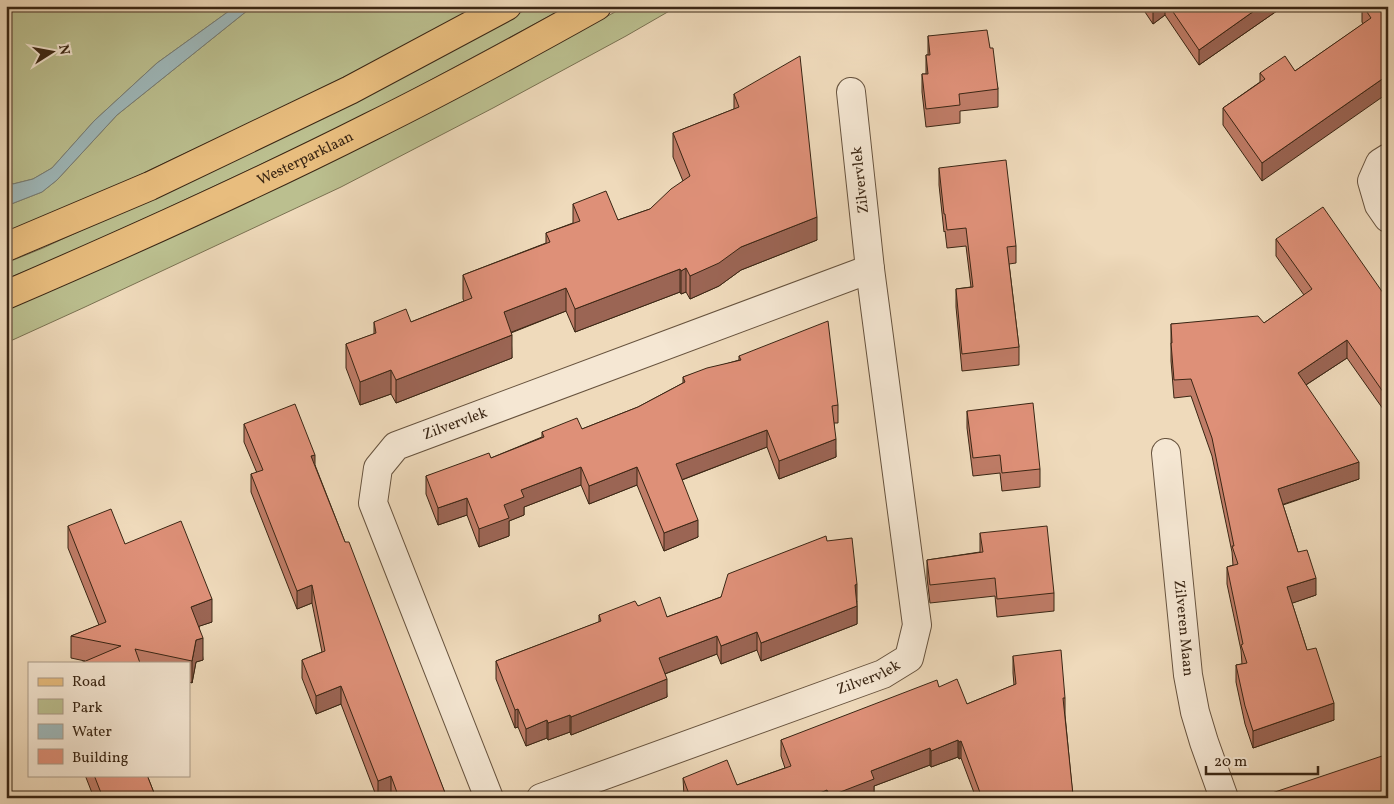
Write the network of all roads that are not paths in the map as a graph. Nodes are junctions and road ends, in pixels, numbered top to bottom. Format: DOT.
graph roads {
  1 [pos="507,6"];
  2 [pos="597,6"];
  3 [pos="851,92"];
  4 [pos="1388,158"];
  5 [pos="1388,218"];
  6 [pos="6,247"];
  7 [pos="870,269"];
  8 [pos="6,295"];
  9 [pos="1166,453"];
  10 [pos="489,798"];
  11 [pos="541,798"];
  12 [pos="1224,798"];
  1 -- 6 [label="main road"];
  2 -- 8 [label="main road, Westerparklaan"];
  3 -- 7 [label="street, Zilvervlek"];
  4 -- 5 [label="street"];
  7 -- 10 [label="street, Zilvervlek"];
  7 -- 11 [label="street, Zilvervlek"];
  9 -- 12 [label="street, Zilveren Maan"];
}
